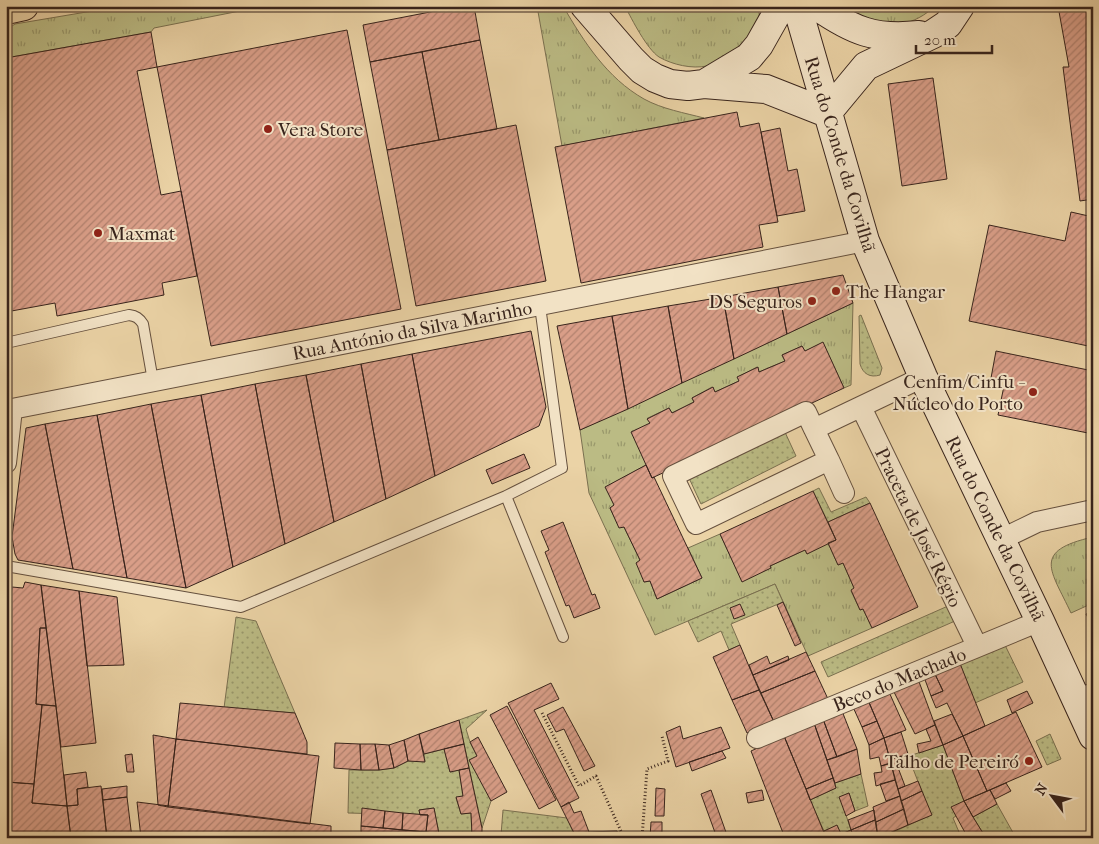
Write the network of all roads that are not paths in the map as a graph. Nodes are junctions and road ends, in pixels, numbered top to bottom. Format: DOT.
graph roads {
  1 [pos="24,6"];
  2 [pos="586,6"];
  3 [pos="608,6"];
  4 [pos="781,6"];
  5 [pos="797,6"];
  6 [pos="817,6"];
  7 [pos="960,6"];
  8 [pos="6,10"];
  9 [pos="933,34"];
  10 [pos="613,38"];
  11 [pos="704,84"];
  12 [pos="827,113"];
  13 [pos="865,241"];
  14 [pos="540,306"];
  15 [pos="6,343"];
  16 [pos="923,377"];
  17 [pos="153,381"];
  18 [pos="861,408"];
  19 [pos="814,429"];
  20 [pos="829,460"];
  21 [pos="6,463"];
  22 [pos="844,493"];
  23 [pos="506,496"];
  24 [pos="1093,510"];
  25 [pos="1002,539"];
  26 [pos="6,566"];
  27 [pos="1040,621"];
  28 [pos="563,637"];
  29 [pos="977,646"];
  30 [pos="1083,692"];
  31 [pos="1093,736"];
  32 [pos="757,738"];
  1 -- 8 [label="main road"];
  2 -- 10 [label="main road"];
  3 -- 10 [label="main road"];
  4 -- 11 [label="main road"];
  5 -- 12 [label="main road, Rua do Conde da Covilhã"];
  6 -- 9 [label="main road"];
  7 -- 9 [label="main road"];
  9 -- 12 [label="main road"];
  10 -- 11 [label="main road"];
  11 -- 12 [label="main road"];
  12 -- 13 [label="main road, Rua do Conde da Covilhã"];
  13 -- 14 [label="street, Rua António da Silva Marinho"];
  13 -- 16 [label="main road, Rua do Conde da Covilhã"];
  14 -- 17 [label="street, Rua António da Silva Marinho"];
  14 -- 23 [label="lane"];
  15 -- 17 [label="lane"];
  16 -- 18 [label="street"];
  16 -- 25 [label="main road, Rua do Conde da Covilhã"];
  17 -- 21 [label="street, Rua António da Silva Marinho"];
  18 -- 19 [label="street"];
  18 -- 29 [label="street, Praceta de José Régio"];
  19 -- 20 [label="street"];
  19 -- 20 [label="street"];
  20 -- 22 [label="street"];
  23 -- 26 [label="lane"];
  23 -- 28 [label="lane"];
  24 -- 25 [label="street"];
  25 -- 27 [label="main road, Rua do Conde da Covilhã"];
  27 -- 29 [label="street, Beco do Machado"];
  27 -- 30 [label="main road, Rua do Conde da Covilhã"];
  29 -- 32 [label="street, Beco do Machado"];
  30 -- 31 [label="main road, Rua do Conde da Covilhã"];
}
